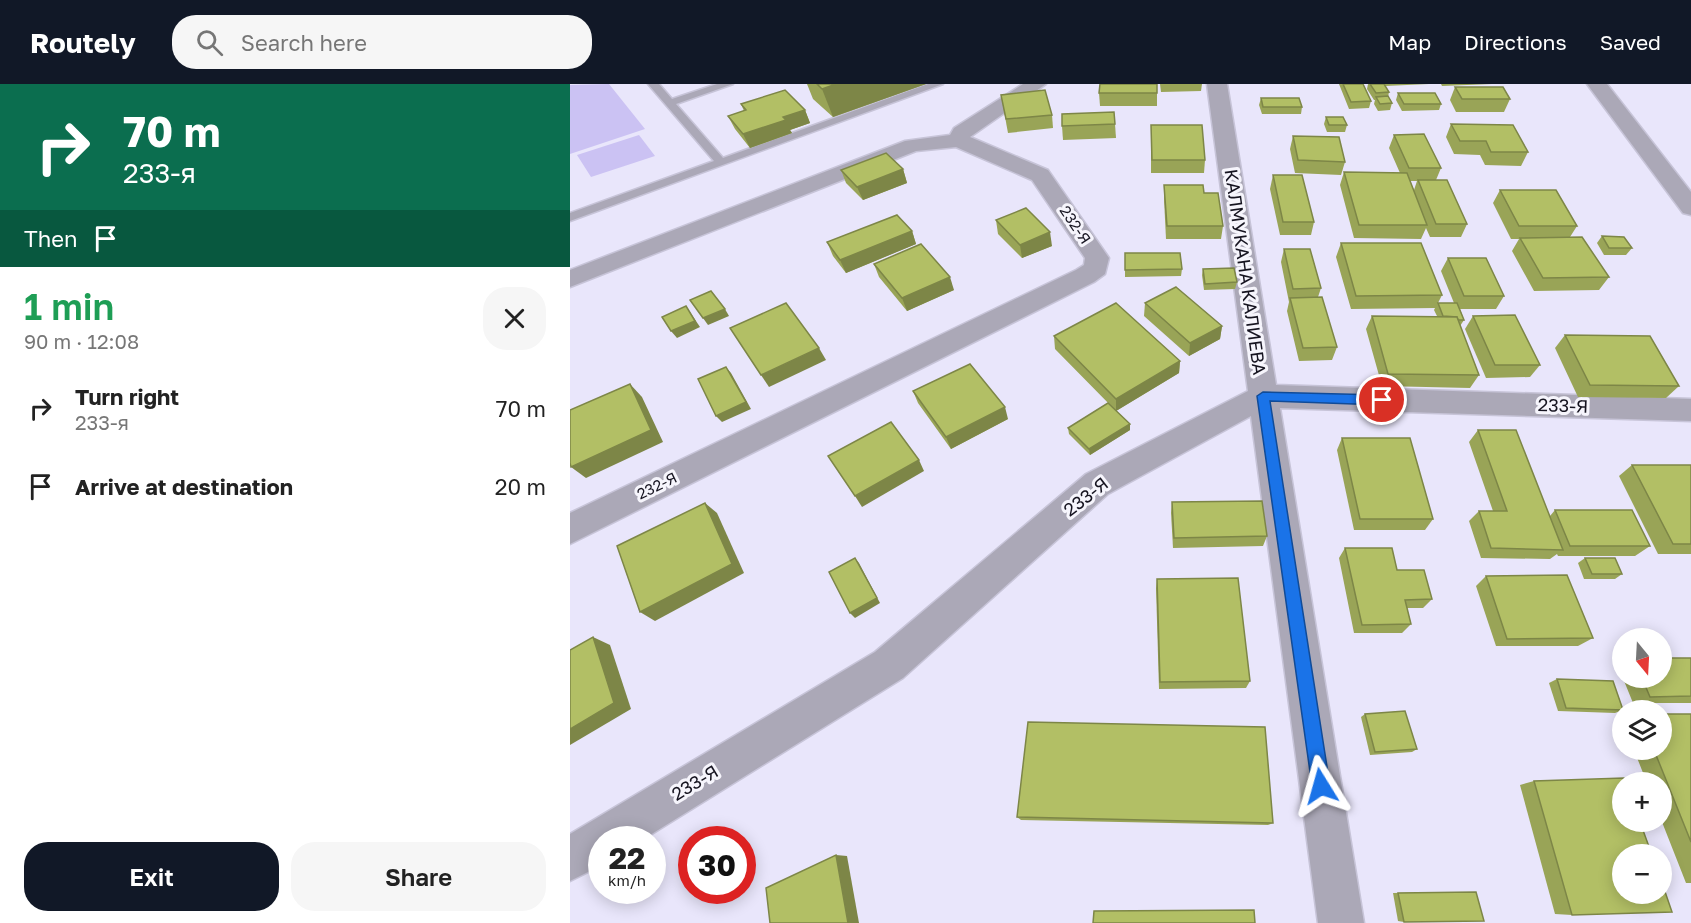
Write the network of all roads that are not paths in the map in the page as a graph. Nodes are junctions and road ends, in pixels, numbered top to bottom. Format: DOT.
graph roads {
  1 [pos="653,84"];
  2 [pos="728,84"];
  3 [pos="938,84"];
  4 [pos="1036,84"];
  5 [pos="1217,84"];
  6 [pos="1597,84"];
  7 [pos="669,103"];
  8 [pos="959,140"];
  9 [pos="721,162"];
  10 [pos="1691,208"];
  11 [pos="570,217"];
  12 [pos="570,279"];
  13 [pos="1263,396"];
  14 [pos="1691,410"];
  15 [pos="570,529"];
  16 [pos="570,859"];
  17 [pos="1341,923"];
  1 -- 7 [label="lane"];
  2 -- 7 [label="lane"];
  3 -- 9 [label="lane"];
  4 -- 8 [label="street"];
  5 -- 13 [label="street, КАЛМУКАНА КАЛИЕВА"];
  6 -- 10 [label="street"];
  7 -- 9 [label="lane"];
  8 -- 12 [label="street, 232-Я"];
  8 -- 15 [label="street, 232-Я"];
  9 -- 11 [label="lane"];
  13 -- 14 [label="street, 233-Я"];
  13 -- 16 [label="street, 233-Я"];
  13 -- 17 [label="street, КАЛМУКАНА КАЛИЕВА"];
}
